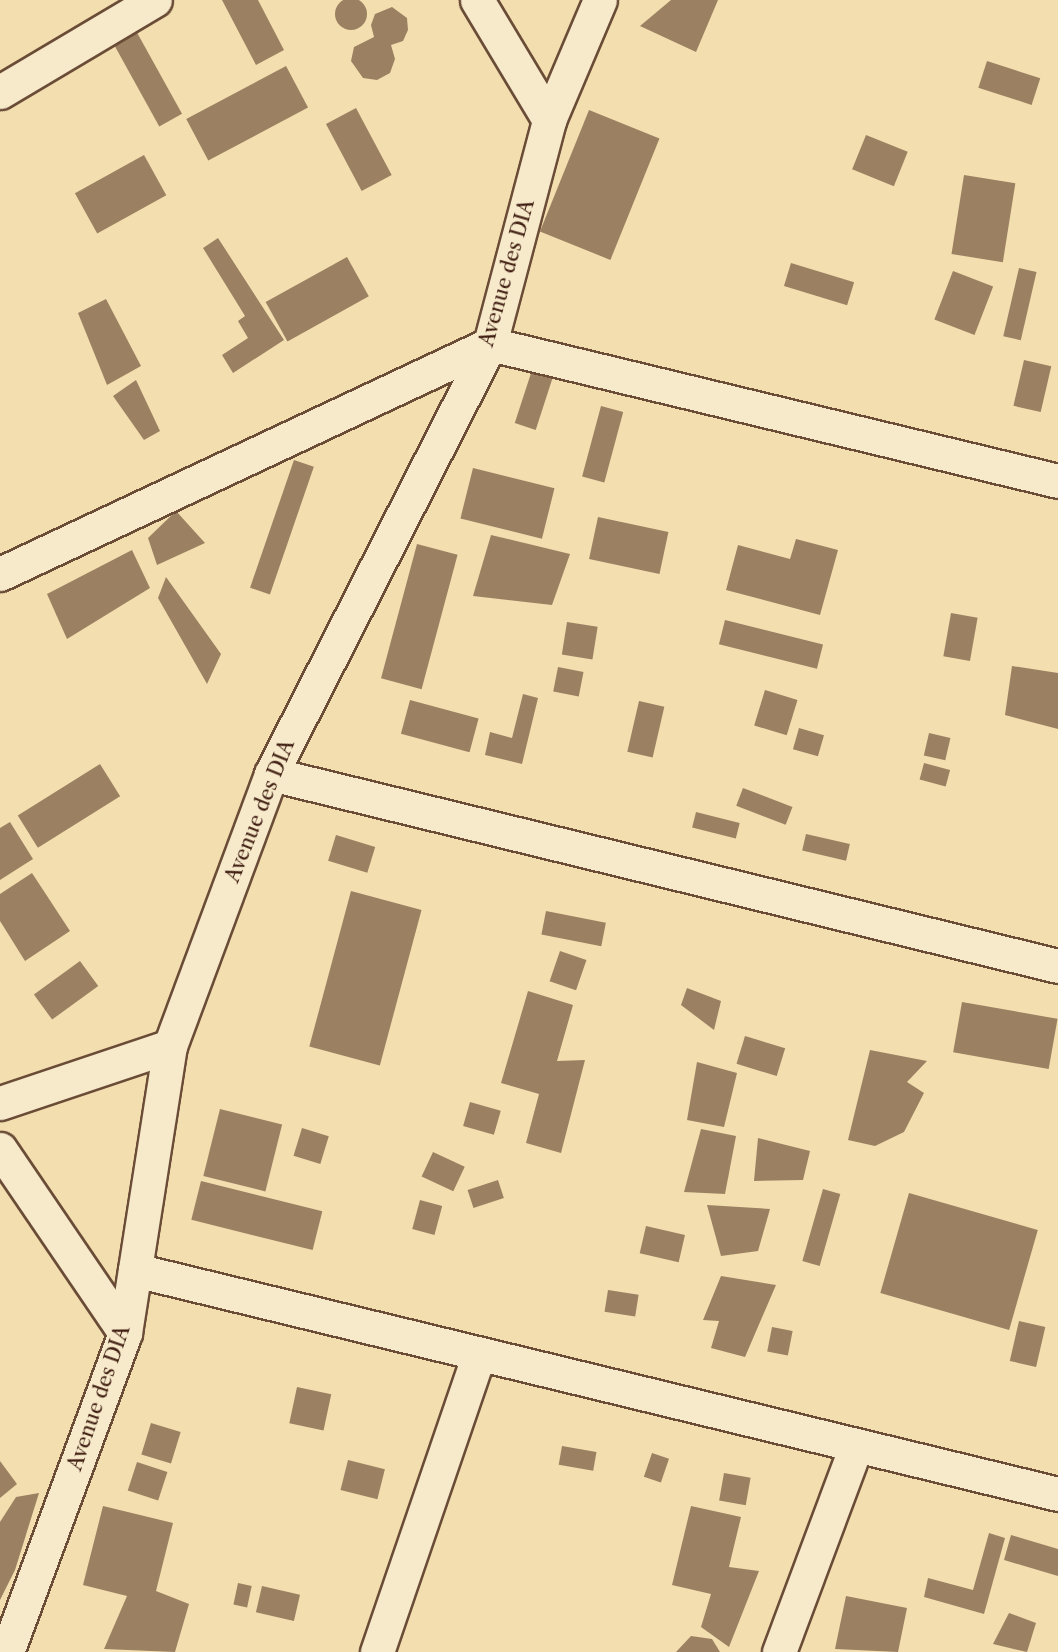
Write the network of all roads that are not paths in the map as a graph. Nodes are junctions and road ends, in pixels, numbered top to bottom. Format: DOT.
graph roads {
  1 [pos="155,0"];
  2 [pos="477,0"];
  3 [pos="600,0"];
  4 [pos="0,92"];
  5 [pos="549,120"];
  6 [pos="490,344"];
  7 [pos="1058,481"];
  8 [pos="0,574"];
  9 [pos="271,774"];
  10 [pos="1058,966"];
  11 [pos="170,1046"];
  12 [pos="0,1103"];
  13 [pos="0,1149"];
  14 [pos="135,1270"];
  15 [pos="125,1333"];
  16 [pos="479,1354"];
  17 [pos="856,1446"];
  18 [pos="1058,1494"];
  19 [pos="7,1652"];
  20 [pos="377,1652"];
  21 [pos="779,1652"];
  1 -- 4 [label="street"];
  2 -- 5 [label="street"];
  3 -- 5 [label="street, Avenue des DIA"];
  5 -- 6 [label="street, Avenue des DIA"];
  6 -- 7 [label="street"];
  6 -- 8 [label="street"];
  6 -- 9 [label="street, Avenue des DIA"];
  9 -- 10 [label="street"];
  9 -- 11 [label="street, Avenue des DIA"];
  11 -- 12 [label="street"];
  11 -- 14 [label="street, Avenue des DIA"];
  13 -- 15 [label="street"];
  14 -- 15 [label="street, Avenue des DIA"];
  14 -- 16 [label="street"];
  15 -- 19 [label="street, Avenue des DIA"];
  16 -- 17 [label="street"];
  16 -- 20 [label="street"];
  17 -- 18 [label="street"];
  17 -- 21 [label="street"];
}
